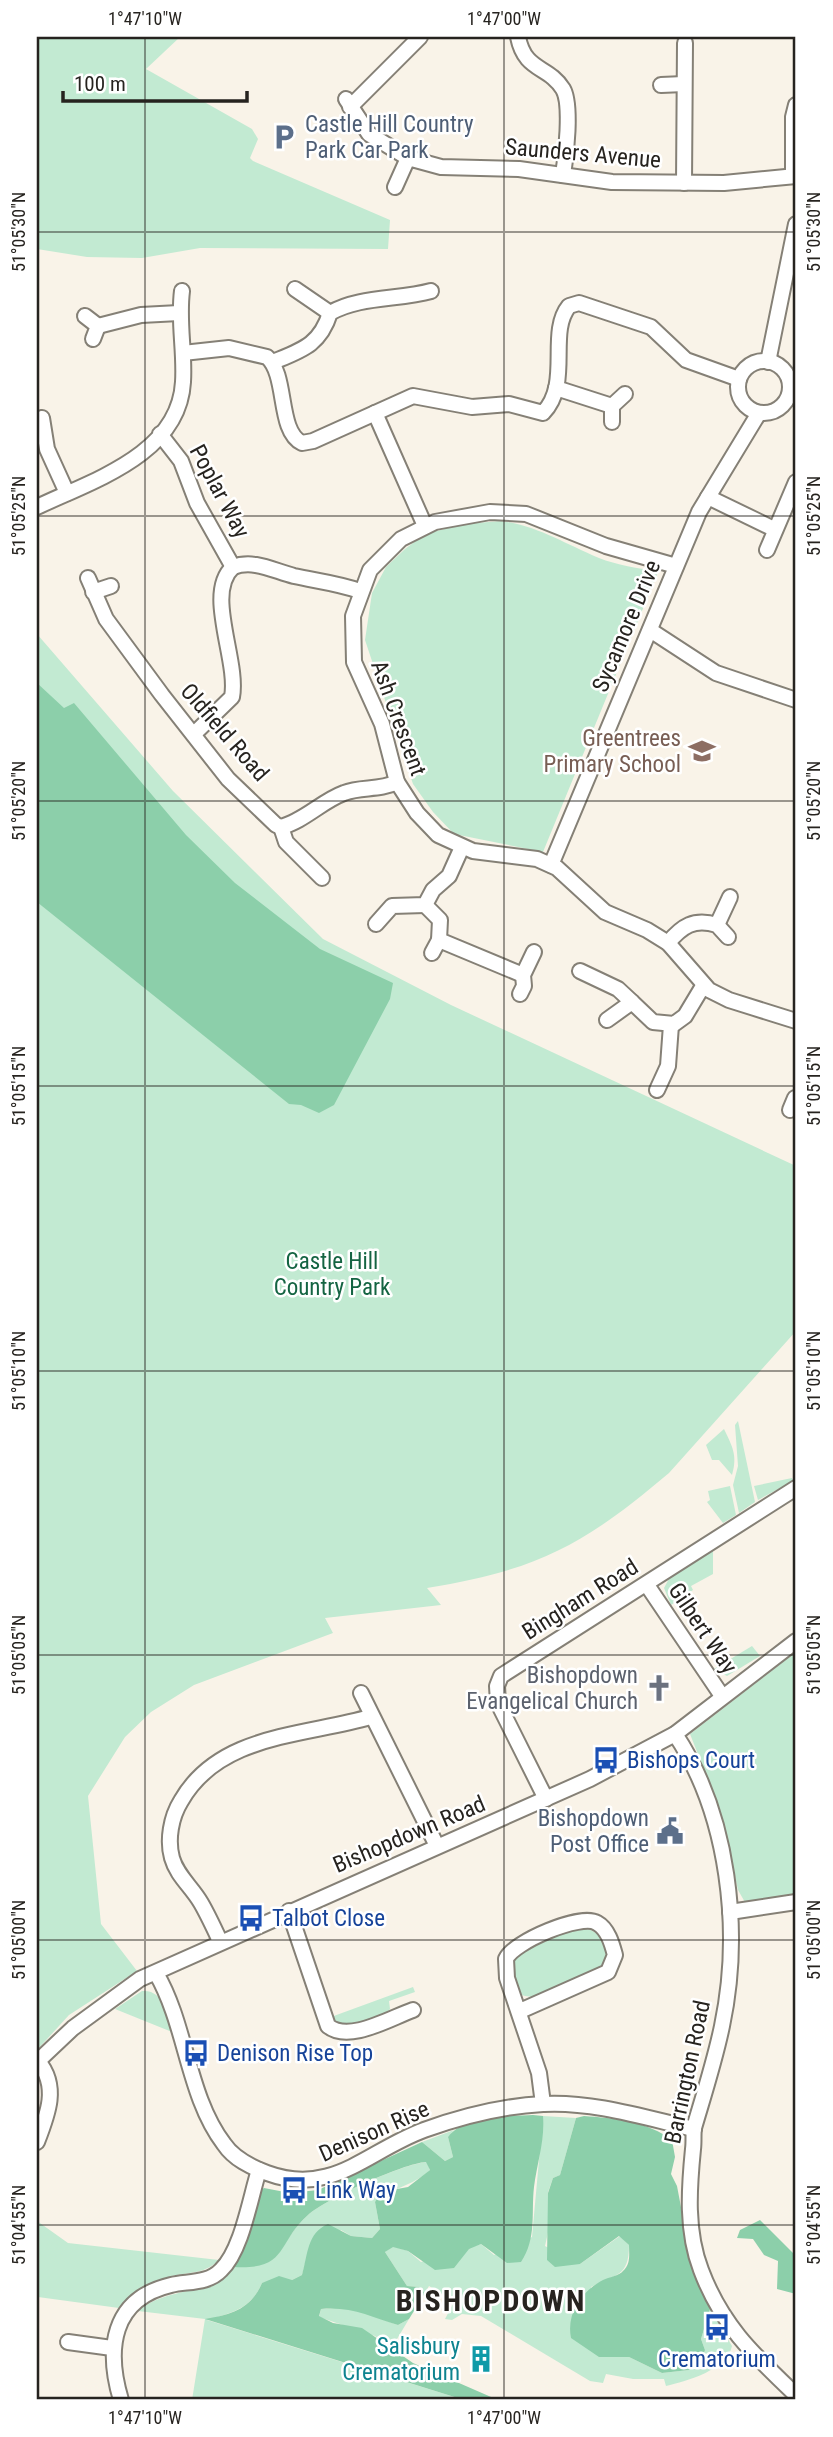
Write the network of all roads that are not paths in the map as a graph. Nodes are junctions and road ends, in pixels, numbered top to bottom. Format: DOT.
graph roads {
  1 [pos="420,37"];
  2 [pos="518,37"];
  3 [pos="685,43"];
  4 [pos="684,84"];
  5 [pos="661,85"];
  6 [pos="796,105"];
  7 [pos="408,158"];
  8 [pos="564,175"];
  9 [pos="795,176"];
  10 [pos="684,183"];
  11 [pos="395,187"];
  12 [pos="796,224"];
  13 [pos="794,244"];
  14 [pos="295,289"];
  15 [pos="182,291"];
  16 [pos="431,292"];
  17 [pos="179,313"];
  18 [pos="330,313"];
  19 [pos="85,316"];
  20 [pos="183,353"];
  21 [pos="273,362"];
  22 [pos="768,362"];
  23 [pos="739,379"];
  24 [pos="556,388"];
  25 [pos="625,394"];
  26 [pos="792,396"];
  27 [pos="375,413"];
  28 [pos="759,413"];
  29 [pos="42,418"];
  30 [pos="160,434"];
  31 [pos="796,482"];
  32 [pos="67,493"];
  33 [pos="708,497"];
  34 [pos="37,507"];
  35 [pos="425,526"];
  36 [pos="774,529"];
  37 [pos="767,550"];
  38 [pos="676,566"];
  39 [pos="233,567"];
  40 [pos="111,586"];
  41 [pos="360,591"];
  42 [pos="650,630"];
  43 [pos="796,700"];
  44 [pos="195,733"];
  45 [pos="397,782"];
  46 [pos="281,827"];
  47 [pos="462,847"];
  48 [pos="551,865"];
  49 [pos="322,878"];
  50 [pos="730,897"];
  51 [pos="425,905"];
  52 [pos="376,924"];
  53 [pos="717,925"];
  54 [pos="728,937"];
  55 [pos="668,943"];
  56 [pos="534,952"];
  57 [pos="580,971"];
  58 [pos="523,975"];
  59 [pos="703,986"];
  60 [pos="520,994"];
  61 [pos="632,1002"];
  62 [pos="607,1020"];
  63 [pos="796,1021"];
  64 [pos="671,1025"];
  65 [pos="657,1090"];
  66 [pos="796,1488"];
  67 [pos="647,1585"];
  68 [pos="796,1641"];
  69 [pos="361,1693"];
  70 [pos="722,1696"];
  71 [pos="370,1717"];
  72 [pos="675,1734"];
  73 [pos="546,1798"];
  74 [pos="437,1846"];
  75 [pos="796,1902"];
  76 [pos="289,1911"];
  77 [pos="730,1913"];
  78 [pos="220,1941"];
  79 [pos="156,1973"];
  80 [pos="413,2010"];
  81 [pos="520,2011"];
  82 [pos="37,2062"];
  83 [pos="543,2104"];
  84 [pos="694,2129"];
  85 [pos="37,2142"];
  86 [pos="259,2170"];
  87 [pos="68,2342"];
  88 [pos="113,2348"];
  89 [pos="795,2391"];
  90 [pos="121,2400"];
  1 -- 7 [label="street, Saunders Avenue"];
  2 -- 8 [label="street"];
  3 -- 4 [label="street"];
  4 -- 5 [label="street"];
  4 -- 10 [label="street"];
  6 -- 9 [label="street"];
  7 -- 8 [label="street, Saunders Avenue"];
  7 -- 11 [label="street"];
  8 -- 10 [label="street, Saunders Avenue"];
  9 -- 10 [label="street, Saunders Avenue"];
  12 -- 13 [label="street"];
  13 -- 22 [label="street"];
  14 -- 18 [label="street"];
  15 -- 17 [label="street"];
  16 -- 18 [label="street"];
  17 -- 19 [label="street"];
  17 -- 20 [label="street"];
  18 -- 21 [label="street"];
  20 -- 21 [label="street"];
  20 -- 30 [label="street"];
  21 -- 27 [label="street"];
  22 -- 23 [label="street"];
  22 -- 26 [label="street"];
  23 -- 24 [label="street"];
  23 -- 28 [label="street"];
  24 -- 25 [label="street"];
  24 -- 27 [label="street"];
  26 -- 28 [label="street"];
  27 -- 35 [label="street"];
  28 -- 33 [label="street, Sycamore Drive"];
  29 -- 32 [label="street"];
  30 -- 32 [label="street"];
  30 -- 39 [label="street, Poplar Way"];
  31 -- 36 [label="street"];
  32 -- 34 [label="street"];
  33 -- 36 [label="street"];
  33 -- 38 [label="street, Sycamore Drive"];
  35 -- 38 [label="street, Ash Crescent"];
  35 -- 41 [label="street, Ash Crescent"];
  36 -- 37 [label="street"];
  38 -- 42 [label="street, Sycamore Drive"];
  39 -- 41 [label="street, Poplar Way"];
  39 -- 44 [label="street"];
  40 -- 44 [label="street, Oldfield Road"];
  41 -- 45 [label="street, Ash Crescent"];
  42 -- 43 [label="street"];
  42 -- 48 [label="street, Sycamore Drive"];
  44 -- 46 [label="street, Oldfield Road"];
  45 -- 46 [label="street"];
  45 -- 47 [label="street, Ash Crescent"];
  46 -- 49 [label="street, Oldfield Road"];
  47 -- 48 [label="street, Ash Crescent"];
  47 -- 51 [label="street"];
  48 -- 55 [label="street"];
  50 -- 53 [label="street"];
  51 -- 52 [label="street"];
  51 -- 58 [label="street"];
  53 -- 54 [label="street"];
  53 -- 55 [label="street"];
  55 -- 59 [label="street"];
  56 -- 58 [label="street"];
  57 -- 61 [label="street"];
  58 -- 60 [label="street"];
  59 -- 63 [label="street"];
  59 -- 64 [label="street"];
  61 -- 62 [label="street"];
  61 -- 64 [label="street"];
  64 -- 65 [label="street"];
  66 -- 67 [label="street, Bingham Road"];
  67 -- 70 [label="street, Gilbert Way"];
  67 -- 73 [label="street, Bingham Road"];
  68 -- 70 [label="street, Bishopdown Road"];
  69 -- 71 [label="street"];
  70 -- 72 [label="street, Bishopdown Road"];
  71 -- 74 [label="street"];
  71 -- 78 [label="street"];
  72 -- 73 [label="street, Bishopdown Road"];
  72 -- 77 [label="street, Barrington Road"];
  73 -- 74 [label="street, Bishopdown Road"];
  74 -- 76 [label="street, Bishopdown Road"];
  75 -- 77 [label="street"];
  76 -- 78 [label="street, Bishopdown Road"];
  76 -- 80 [label="street"];
  77 -- 84 [label="street, Barrington Road"];
  78 -- 79 [label="street, Bishopdown Road"];
  79 -- 82 [label="street, Bishopdown Road"];
  79 -- 86 [label="street, Denison Rise"];
  81 -- 81 [label="street"];
  81 -- 83 [label="street"];
  82 -- 85 [label="street, Bishopdown Road"];
  83 -- 84 [label="street, Denison Rise"];
  83 -- 86 [label="street, Denison Rise"];
  84 -- 89 [label="street, Barrington Road"];
  86 -- 88 [label="street"];
  87 -- 88 [label="street"];
  88 -- 90 [label="street"];
}
